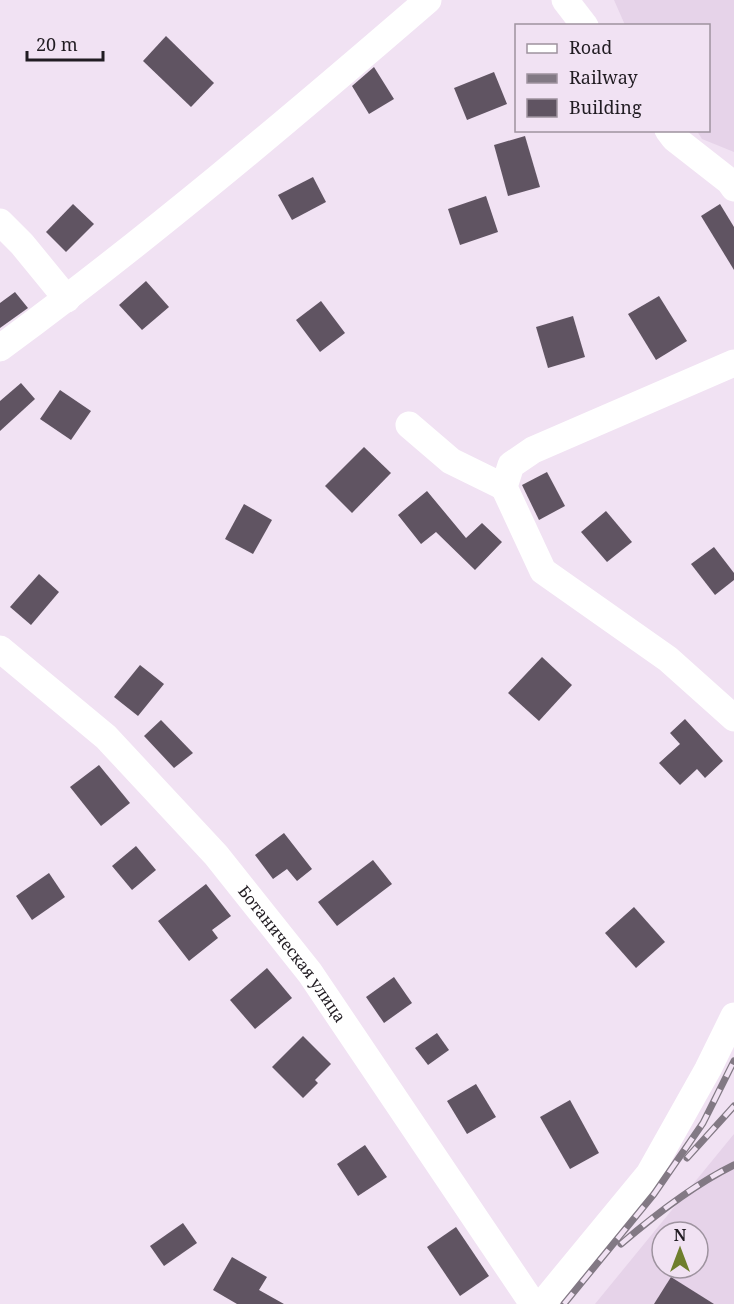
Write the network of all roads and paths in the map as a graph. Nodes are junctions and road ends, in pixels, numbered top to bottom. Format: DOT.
graph roads {
  1 [pos="428,0"];
  2 [pos="565,0"];
  3 [pos="583,24"];
  4 [pos="670,132"];
  5 [pos="734,188"];
  6 [pos="0,222"];
  7 [pos="67,299"];
  8 [pos="0,348"];
  9 [pos="734,363"];
  10 [pos="409,425"];
  11 [pos="504,487"];
  12 [pos="0,649"];
  13 [pos="734,718"];
  14 [pos="734,1016"];
  15 [pos="532,1304"];
  16 [pos="542,1304"];
  1 -- 7 [label="street"];
  2 -- 3 [label="street"];
  4 -- 5 [label="street"];
  6 -- 7 [label="street"];
  7 -- 8 [label="street"];
  9 -- 11 [label="street"];
  10 -- 11 [label="street"];
  11 -- 13 [label="street"];
  12 -- 15 [label="street, Ботаническая улица"];
  14 -- 16 [label="street"];
}
